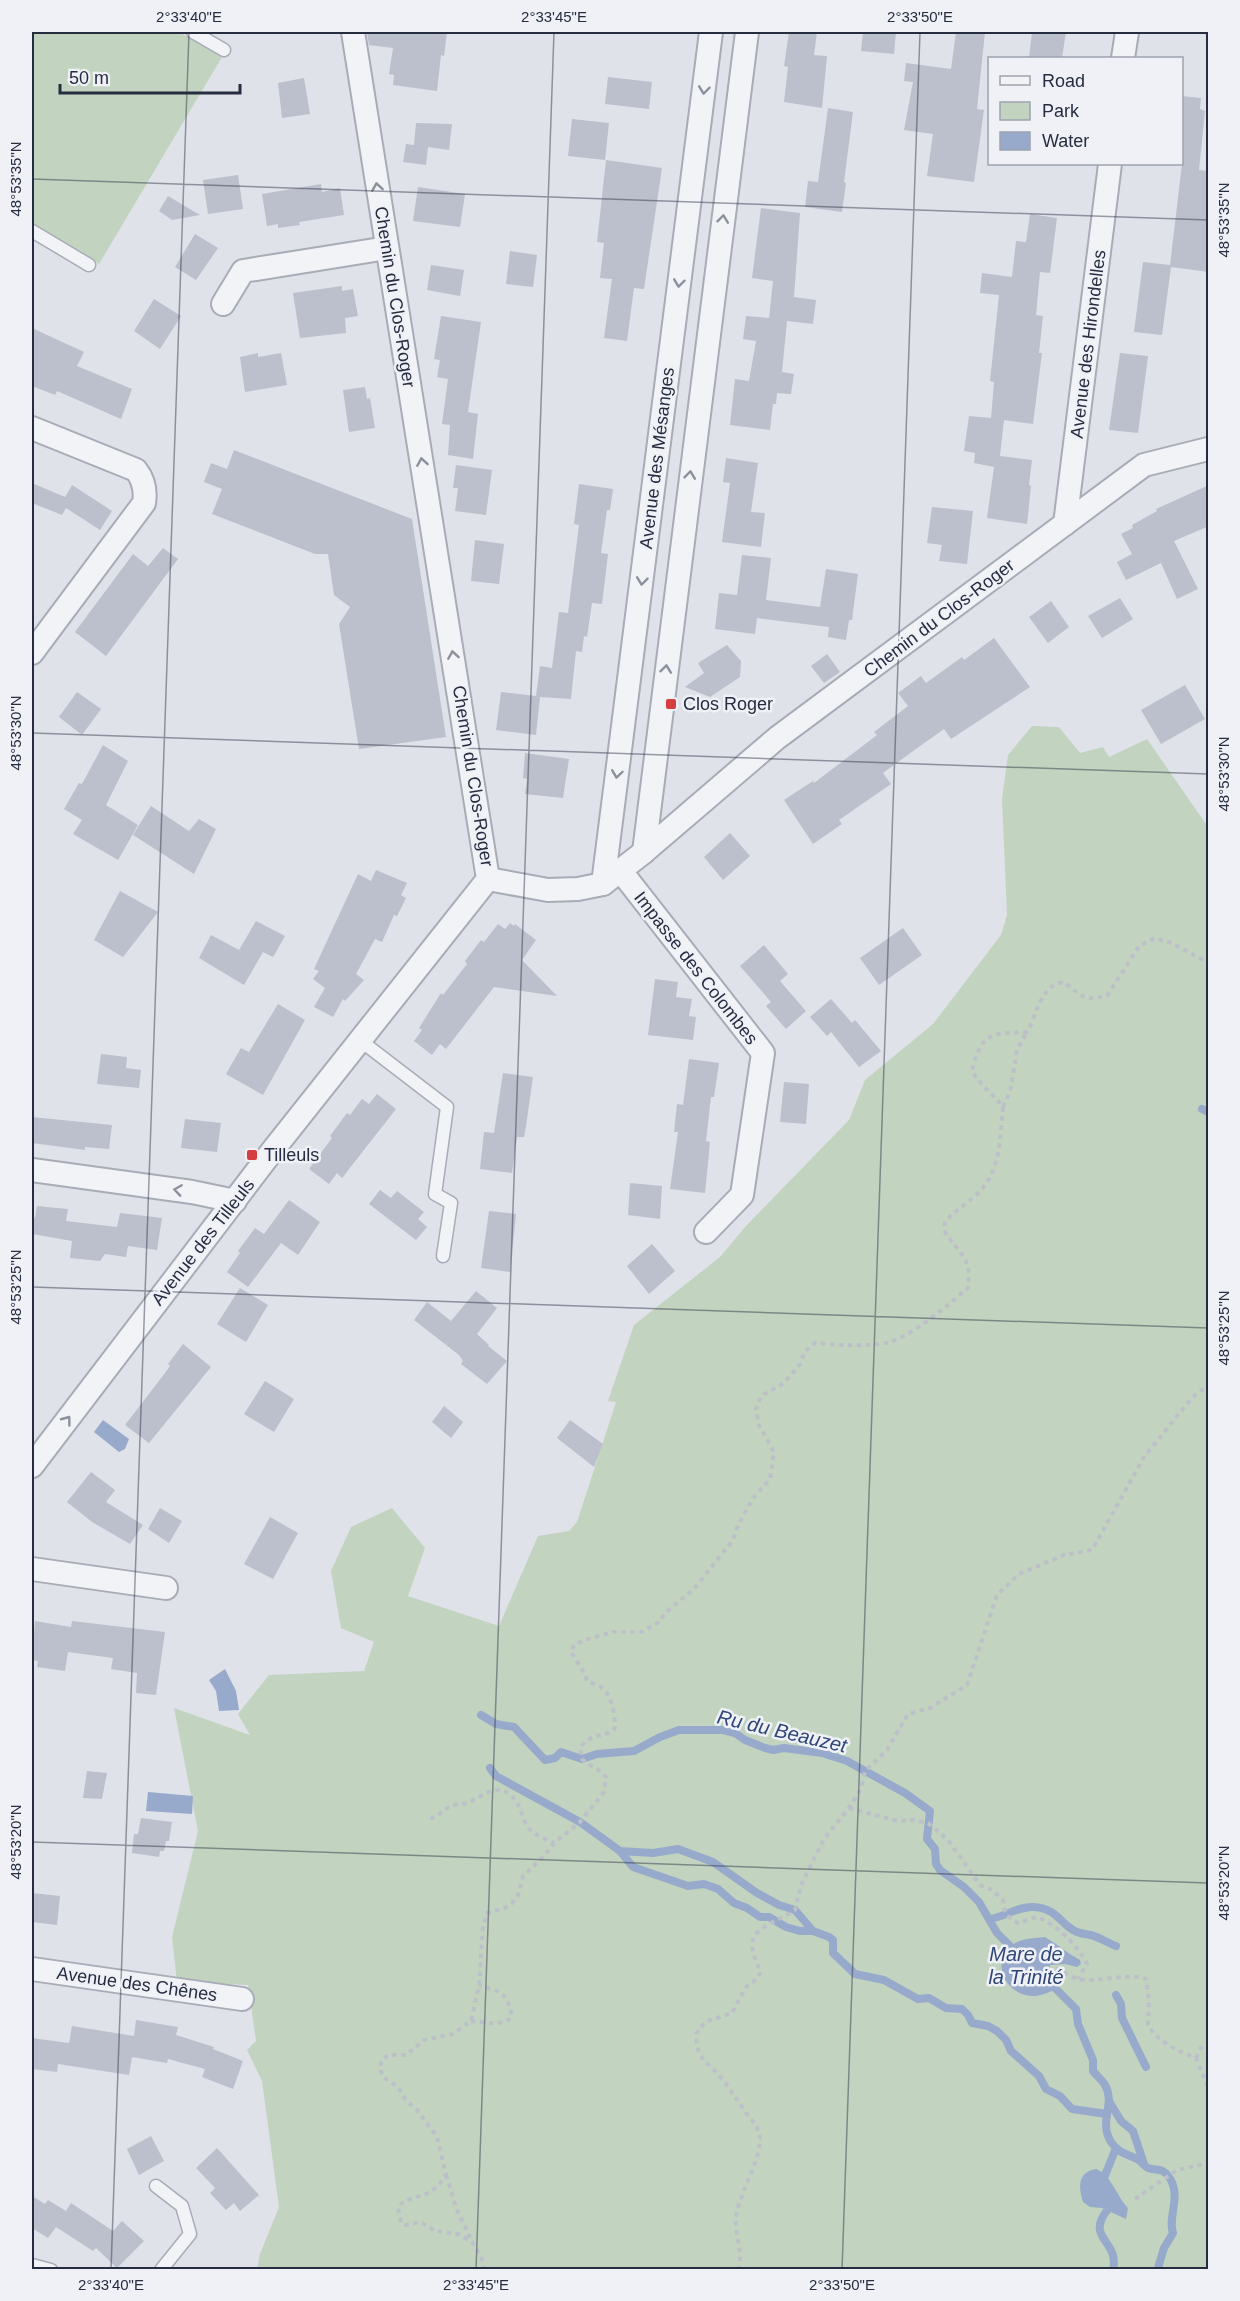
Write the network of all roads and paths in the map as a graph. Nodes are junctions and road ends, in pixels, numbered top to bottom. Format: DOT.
graph roads {
  1 [pos="193,32"];
  2 [pos="352,32"];
  3 [pos="711,32"];
  4 [pos="747,32"];
  5 [pos="1127,32"];
  6 [pos="224,50"];
  7 [pos="1123,57"];
  8 [pos="1110,165"];
  9 [pos="32,231"];
  10 [pos="387,248"];
  11 [pos="88,265"];
  12 [pos="223,304"];
  13 [pos="32,428"];
  14 [pos="1209,449"];
  15 [pos="1065,524"];
  16 [pos="32,653"];
  17 [pos="644,852"];
  18 [pos="611,877"];
  19 [pos="488,879"];
  20 [pos="1209,963"];
  21 [pos="1027,1032"];
  22 [pos="361,1041"];
  23 [pos="1003,1107"];
  24 [pos="32,1170"];
  25 [pos="235,1201"];
  26 [pos="706,1232"];
  27 [pos="443,1256"];
  28 [pos="1209,1386"];
  29 [pos="32,1466"];
  30 [pos="32,1569"];
  31 [pos="166,1588"];
  32 [pos="849,1808"];
  33 [pos="430,1818"];
  34 [pos="554,1843"];
  35 [pos="1056,1968"];
  36 [pos="32,1969"];
  37 [pos="1078,1979"];
  38 [pos="479,1986"];
  39 [pos="242,1999"];
  40 [pos="471,2020"];
  41 [pos="1209,2043"];
  42 [pos="1196,2058"];
  43 [pos="1209,2087"];
  44 [pos="1209,2163"];
  45 [pos="446,2174"];
  46 [pos="156,2186"];
  47 [pos="1135,2199"];
  48 [pos="472,2242"];
  49 [pos="32,2265"];
  50 [pos="51,2270"];
  51 [pos="161,2270"];
  52 [pos="484,2270"];
  53 [pos="738,2270"];
  1 -- 6 [label="lane"];
  10 -- 2 [label="street, Chemin du Clos-Roger, one-way"];
  3 -- 18 [label="street, Avenue des Mésanges, one-way"];
  17 -- 4 [label="street, Avenue des Mésanges, one-way"];
  5 -- 7 [label="street"];
  8 -- 15 [label="street, Avenue des Hirondelles"];
  9 -- 11 [label="lane"];
  10 -- 12 [label="street"];
  19 -- 10 [label="street, Chemin du Clos-Roger, one-way"];
  13 -- 16 [label="street"];
  14 -- 15 [label="street, Chemin du Clos-Roger"];
  15 -- 17 [label="street, Chemin du Clos-Roger"];
  17 -- 18 [label="street, Chemin du Clos-Roger"];
  18 -- 19 [label="street, Chemin du Clos-Roger"];
  18 -- 26 [label="street, Impasse des Colombes"];
  19 -- 22 [label="street, Avenue des Tilleuls"];
  20 -- 21 [label="path"];
  21 -- 23 [label="path"];
  21 -- 23 [label="path"];
  22 -- 25 [label="street, Avenue des Tilleuls"];
  22 -- 27 [label="lane"];
  23 -- 34 [label="path"];
  25 -- 24 [label="street, one-way"];
  29 -- 25 [label="street, Avenue des Tilleuls, one-way"];
  28 -- 32 [label="path"];
  30 -- 31 [label="street"];
  32 -- 37 [label="path"];
  32 -- 53 [label="path"];
  33 -- 34 [label="path"];
  34 -- 38 [label="path"];
  35 -- 37 [label="path"];
  36 -- 39 [label="street, Avenue des Chênes"];
  37 -- 42 [label="path"];
  38 -- 40 [label="path"];
  38 -- 40 [label="path"];
  40 -- 45 [label="path"];
  41 -- 42 [label="path"];
  42 -- 43 [label="path"];
  44 -- 47 [label="path"];
  45 -- 48 [label="path"];
  45 -- 48 [label="path"];
  46 -- 51 [label="lane"];
  48 -- 52 [label="path"];
  49 -- 50 [label="lane"];
}
